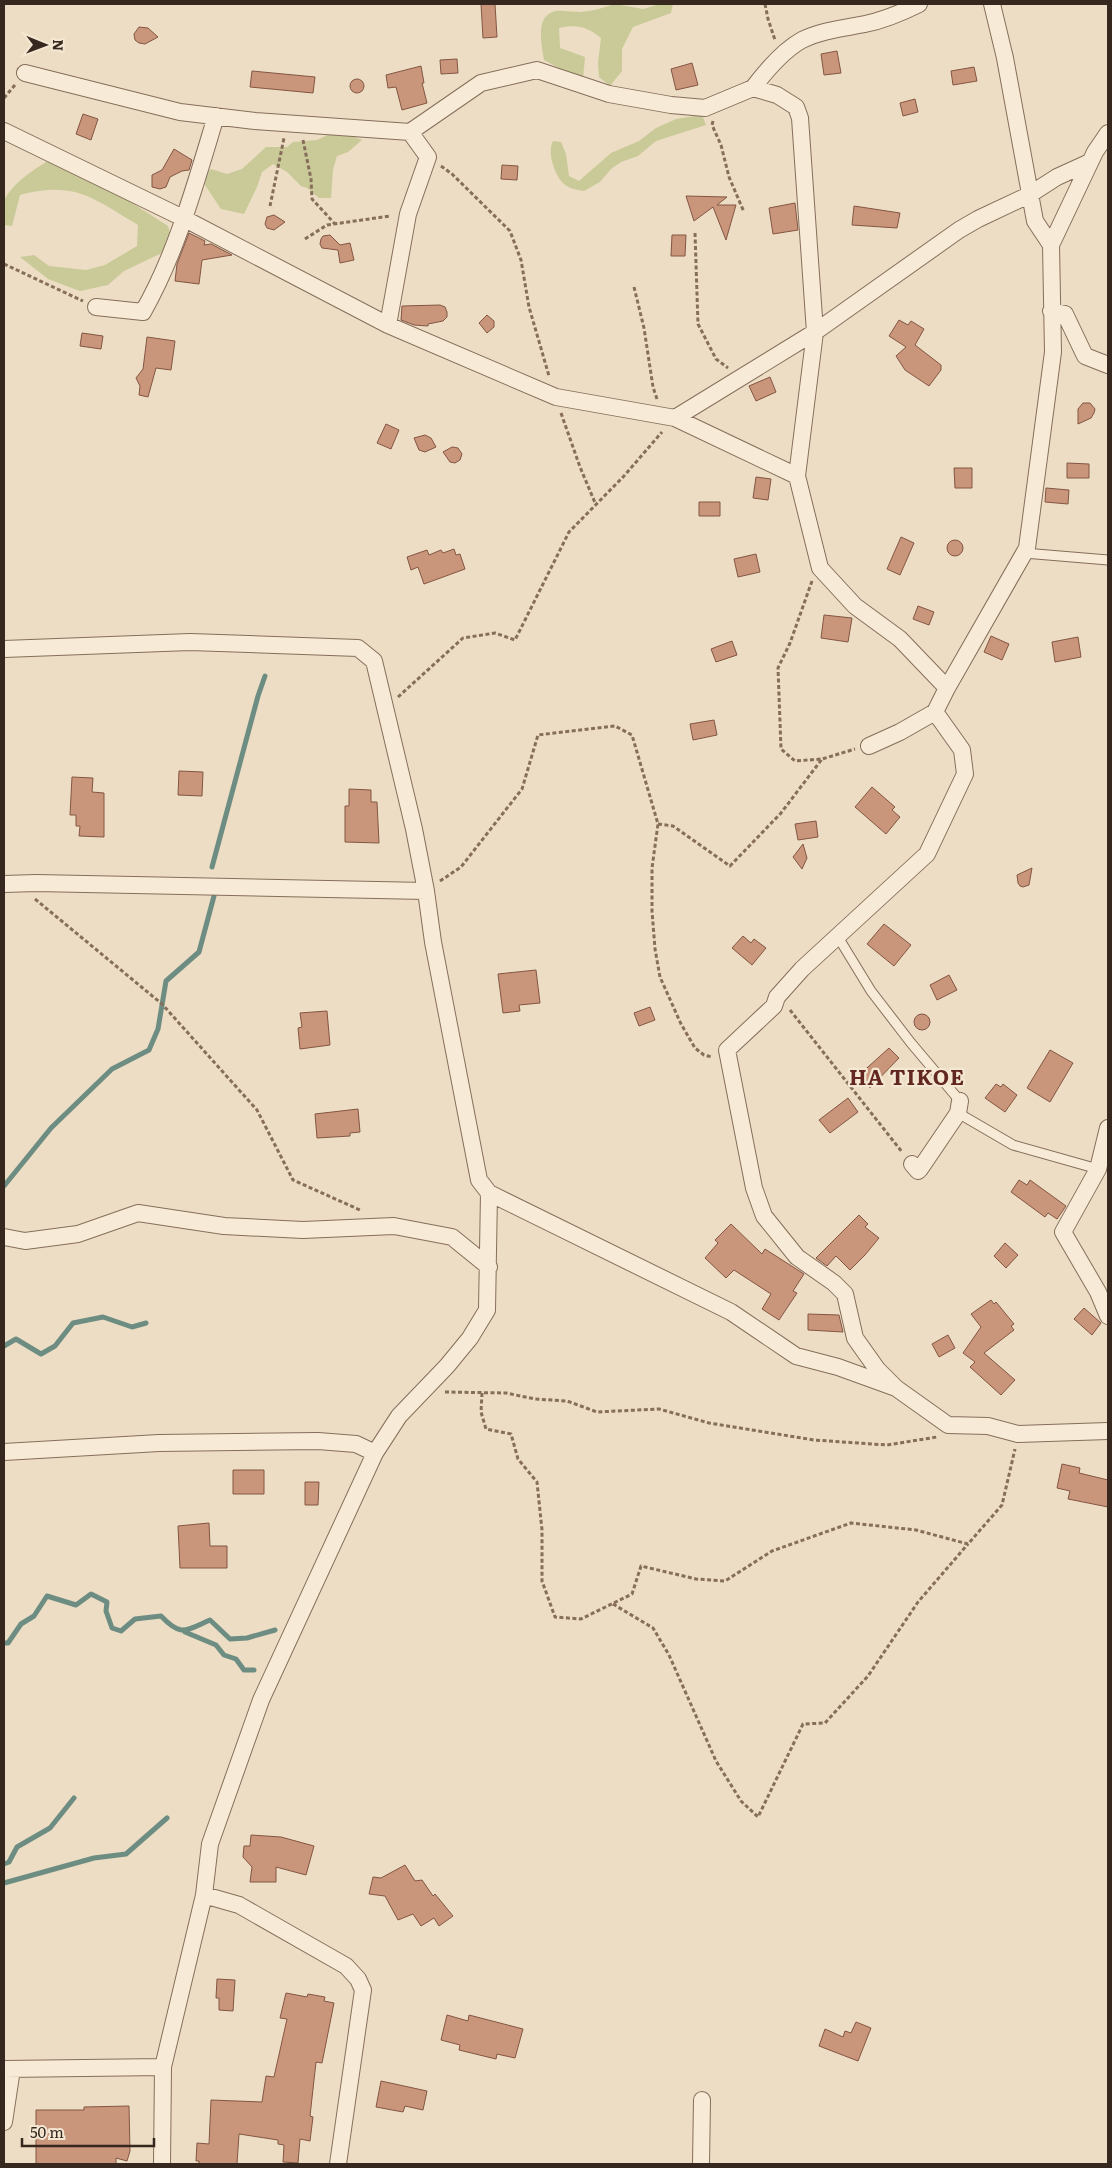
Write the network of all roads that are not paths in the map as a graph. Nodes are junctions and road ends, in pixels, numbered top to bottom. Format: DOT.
graph roads {
  1 [pos="919,4"];
  2 [pos="992,4"];
  3 [pos="25,73"];
  4 [pos="753,88"];
  5 [pos="216,116"];
  6 [pos="4,131"];
  7 [pos="410,132"];
  8 [pos="1108,133"];
  9 [pos="1098,154"];
  10 [pos="1029,195"];
  11 [pos="183,218"];
  12 [pos="1051,245"];
  13 [pos="96,306"];
  14 [pos="1051,311"];
  15 [pos="388,325"];
  16 [pos="815,332"];
  17 [pos="1108,365"];
  18 [pos="675,418"];
  19 [pos="797,476"];
  20 [pos="1024,553"];
  21 [pos="1108,560"];
  22 [pos="4,649"];
  23 [pos="946,688"];
  24 [pos="935,712"];
  25 [pos="868,746"];
  26 [pos="10,884"];
  27 [pos="426,891"];
  28 [pos="838,937"];
  29 [pos="959,1107"];
  30 [pos="1108,1128"];
  31 [pos="912,1164"];
  32 [pos="1103,1174"];
  33 [pos="489,1193"];
  34 [pos="4,1237"];
  35 [pos="489,1267"];
  36 [pos="1108,1316"];
  37 [pos="896,1388"];
  38 [pos="1108,1431"];
  39 [pos="4,1452"];
  40 [pos="375,1453"];
  41 [pos="204,1895"];
  42 [pos="163,2066"];
  43 [pos="8,2069"];
  44 [pos="702,2100"];
  45 [pos="4,2122"];
  46 [pos="162,2164"];
  47 [pos="338,2164"];
  48 [pos="701,2164"];
  1 -- 4 [label="street"];
  2 -- 10 [label="street"];
  3 -- 5 [label="street"];
  4 -- 7 [label="street"];
  4 -- 16 [label="street"];
  5 -- 7 [label="street"];
  5 -- 11 [label="street"];
  6 -- 11 [label="street"];
  7 -- 15 [label="street"];
  8 -- 9 [label="street"];
  9 -- 10 [label="street"];
  9 -- 12 [label="street"];
  10 -- 12 [label="street"];
  10 -- 16 [label="street"];
  11 -- 13 [label="street"];
  11 -- 15 [label="street"];
  12 -- 14 [label="street"];
  14 -- 17 [label="street"];
  14 -- 20 [label="street"];
  15 -- 18 [label="street"];
  16 -- 18 [label="street"];
  16 -- 19 [label="street"];
  18 -- 19 [label="street"];
  19 -- 23 [label="street"];
  20 -- 21 [label="lane"];
  20 -- 23 [label="street"];
  22 -- 27 [label="street"];
  23 -- 24 [label="street"];
  24 -- 25 [label="street"];
  24 -- 28 [label="street"];
  26 -- 27 [label="street"];
  27 -- 33 [label="street"];
  28 -- 29 [label="lane"];
  28 -- 37 [label="street"];
  29 -- 31 [label="street"];
  29 -- 32 [label="lane"];
  30 -- 32 [label="street"];
  32 -- 36 [label="street"];
  33 -- 35 [label="street"];
  33 -- 37 [label="street"];
  34 -- 35 [label="street"];
  35 -- 40 [label="street"];
  37 -- 38 [label="street"];
  39 -- 40 [label="street"];
  40 -- 41 [label="street"];
  41 -- 42 [label="street"];
  41 -- 47 [label="street"];
  42 -- 43 [label="street"];
  42 -- 46 [label="street"];
  43 -- 45 [label="street"];
  44 -- 48 [label="street"];
}
